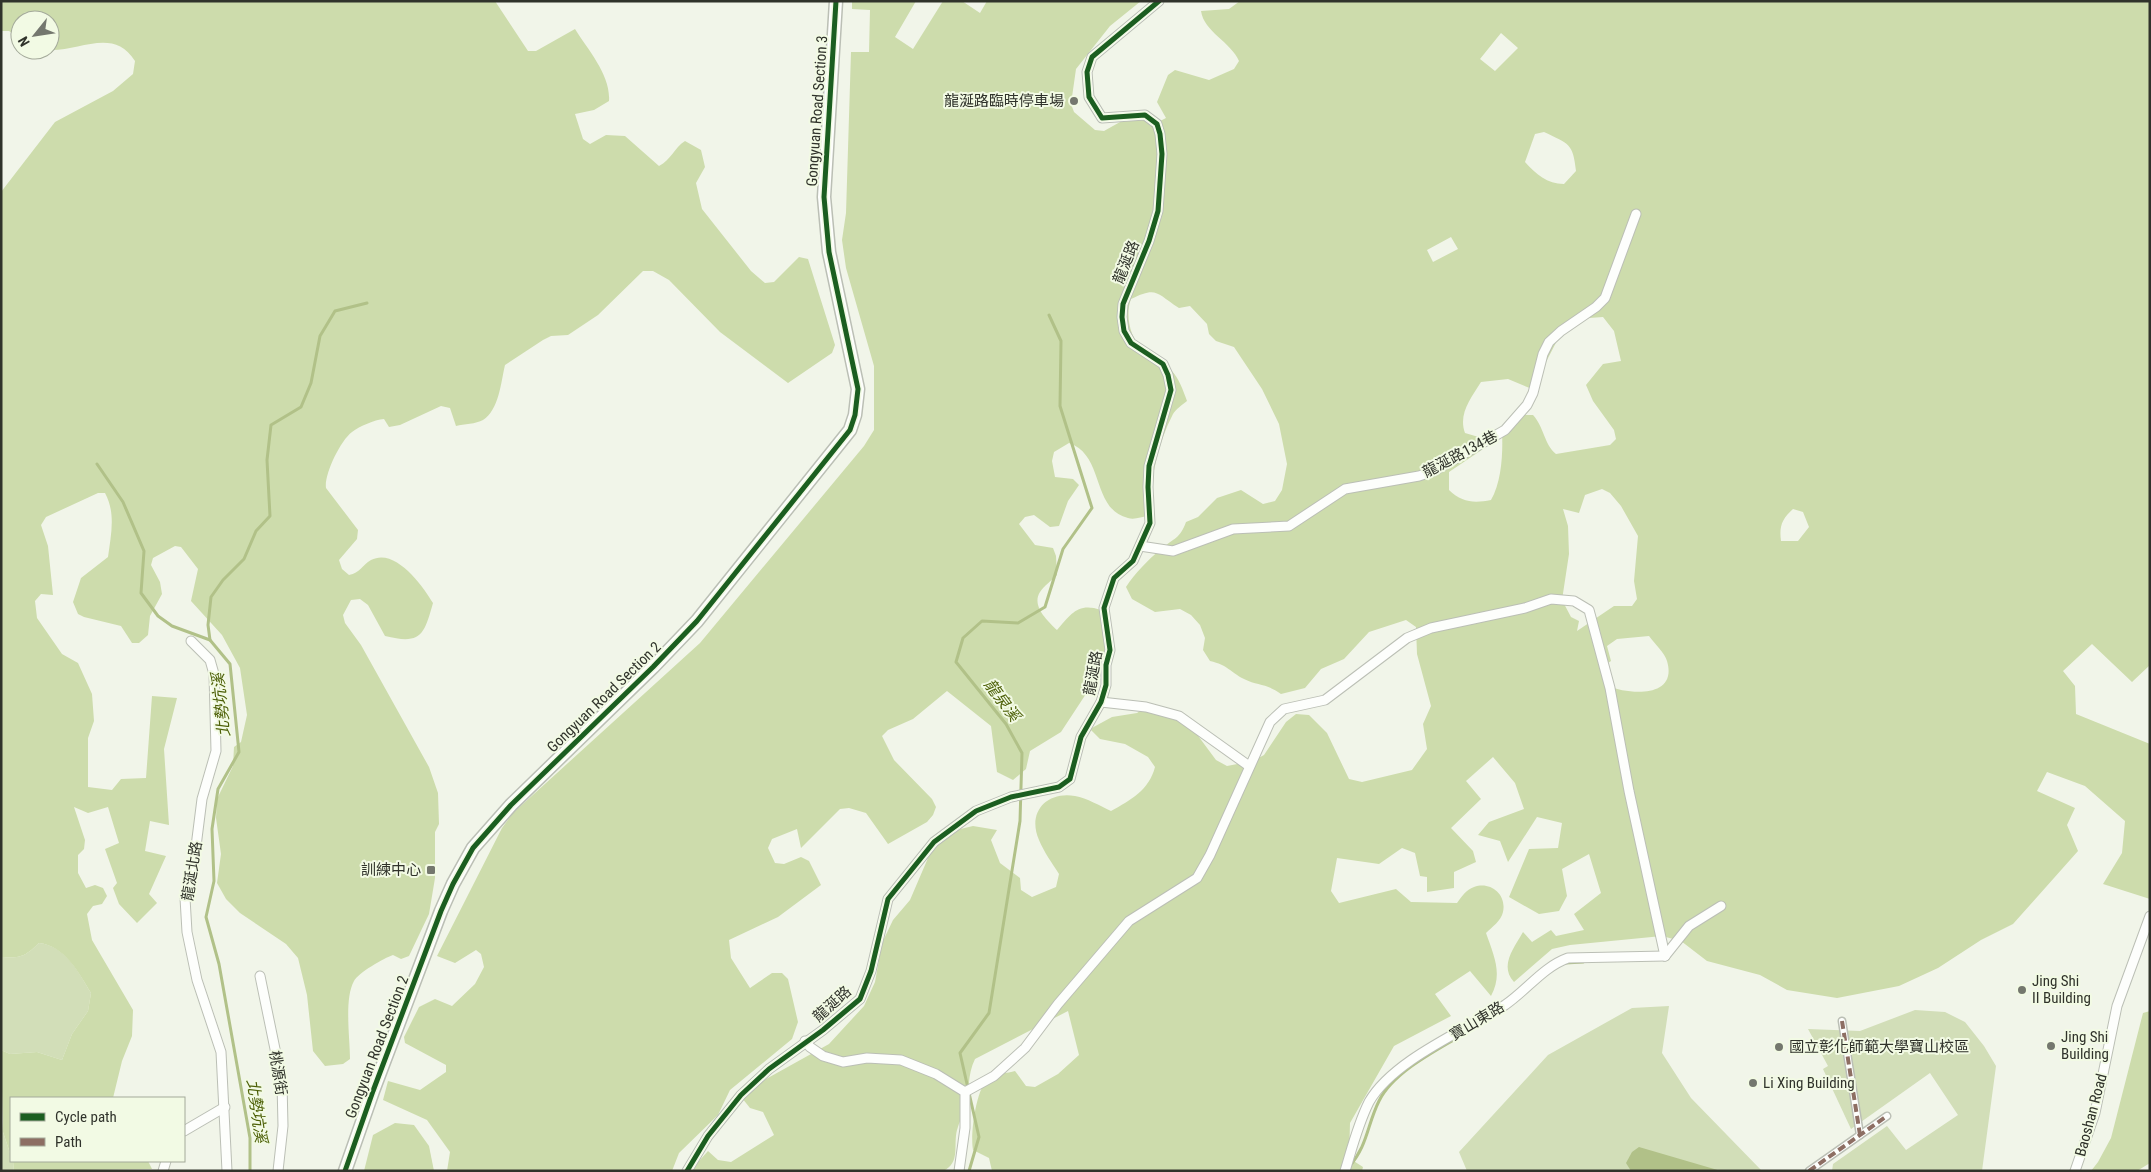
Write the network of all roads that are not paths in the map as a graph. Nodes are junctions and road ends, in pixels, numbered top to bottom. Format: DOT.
graph roads {
  1 [pos="836,1"];
  2 [pos="1158,1"];
  3 [pos="1636,214"];
  4 [pos="829,252"];
  5 [pos="1140,546"];
  6 [pos="191,641"];
  7 [pos="1101,702"];
  8 [pos="1249,766"];
  9 [pos="1721,906"];
  10 [pos="2150,916"];
  11 [pos="1665,956"];
  12 [pos="260,976"];
  13 [pos="1842,1021"];
  14 [pos="805,1041"];
  15 [pos="965,1092"];
  16 [pos="225,1107"];
  17 [pos="1887,1116"];
  18 [pos="185,1130"];
  19 [pos="1860,1135"];
  20 [pos="226,1171"];
  21 [pos="278,1171"];
  22 [pos="345,1171"];
  23 [pos="686,1171"];
  24 [pos="959,1171"];
  25 [pos="1345,1171"];
  26 [pos="1809,1171"];
  27 [pos="2076,1171"];
  1 -- 4 [label="main road, Gongyuan Road Section 3"];
  2 -- 5 [label="street, 龍涎路"];
  3 -- 5 [label="street, 龍涎路134巷"];
  4 -- 22 [label="main road, Gongyuan Road Section 2"];
  5 -- 7 [label="street, 龍涎路"];
  6 -- 16 [label="street, 龍涎北路"];
  7 -- 8 [label="street"];
  7 -- 14 [label="street, 龍涎路"];
  8 -- 11 [label="street"];
  8 -- 15 [label="street"];
  9 -- 11 [label="street"];
  10 -- 27 [label="street, Baoshan Road"];
  11 -- 25 [label="street, 寶山東路"];
  12 -- 21 [label="street, 桃源街"];
  13 -- 19 [label="street"];
  14 -- 15 [label="street"];
  14 -- 23 [label="street, 龍涎路"];
  15 -- 24 [label="street"];
  16 -- 18 [label="street"];
  16 -- 20 [label="street, 龍涎北路"];
  17 -- 19 [label="street"];
  19 -- 26 [label="street"];
}
